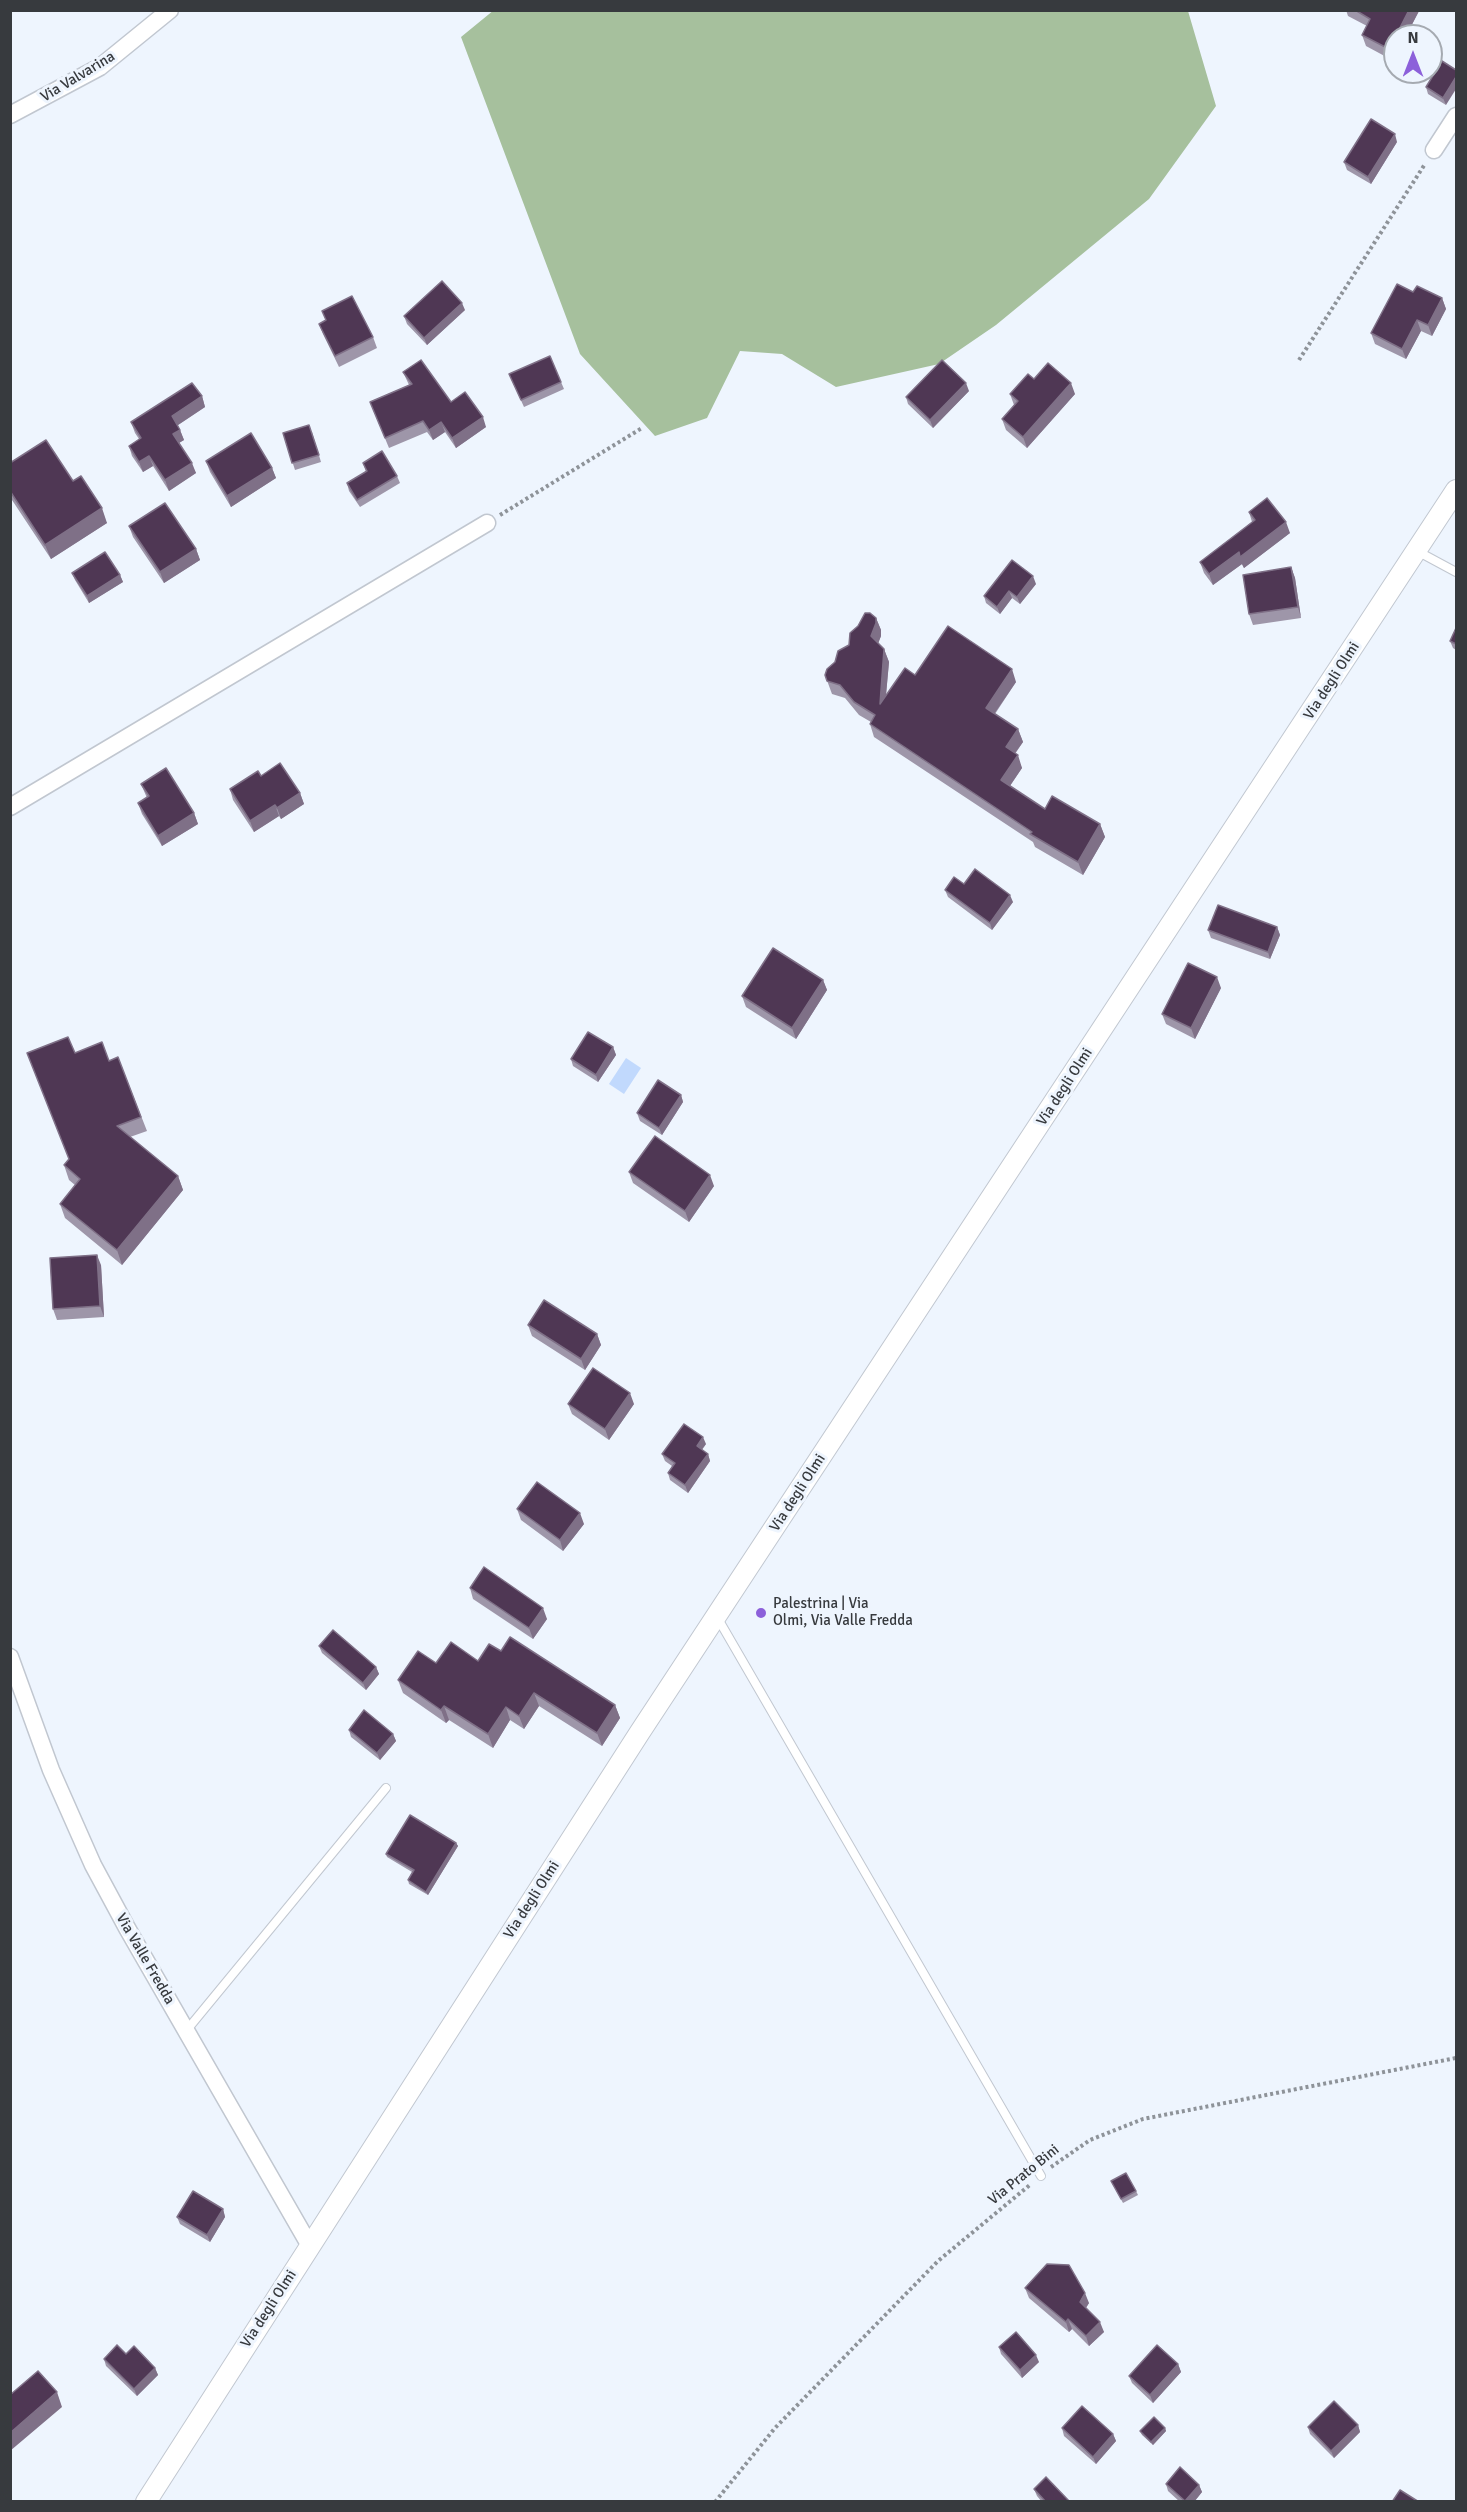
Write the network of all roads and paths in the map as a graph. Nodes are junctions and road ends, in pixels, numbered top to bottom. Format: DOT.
graph roads {
  1 [pos="170,10"];
  2 [pos="10,115"];
  3 [pos="1456,116"];
  4 [pos="1434,150"];
  5 [pos="1299,360"];
  6 [pos="642,428"];
  7 [pos="1456,490"];
  8 [pos="487,523"];
  9 [pos="1417,551"];
  10 [pos="1456,572"];
  11 [pos="10,807"];
  12 [pos="717,1617"];
  13 [pos="10,1657"];
  14 [pos="386,1788"];
  15 [pos="186,2031"];
  16 [pos="1456,2058"];
  17 [pos="1041,2176"];
  18 [pos="310,2246"];
  19 [pos="146,2502"];
  20 [pos="715,2502"];
  1 -- 2 [label="street, Via Valvarina"];
  3 -- 4 [label="street"];
  4 -- 5 [label="path"];
  6 -- 8 [label="path"];
  7 -- 9 [label="street, Via degli Olmi"];
  8 -- 11 [label="street"];
  9 -- 10 [label="lane"];
  9 -- 12 [label="street, Via degli Olmi"];
  12 -- 17 [label="lane"];
  12 -- 18 [label="street, Via degli Olmi"];
  13 -- 15 [label="street, Via Valle Fredda"];
  14 -- 15 [label="lane"];
  15 -- 18 [label="street, Via Valle Fredda"];
  16 -- 17 [label="path, Via Prato Bini"];
  17 -- 20 [label="path, Via Prato Bini"];
  18 -- 19 [label="street, Via degli Olmi"];
}
